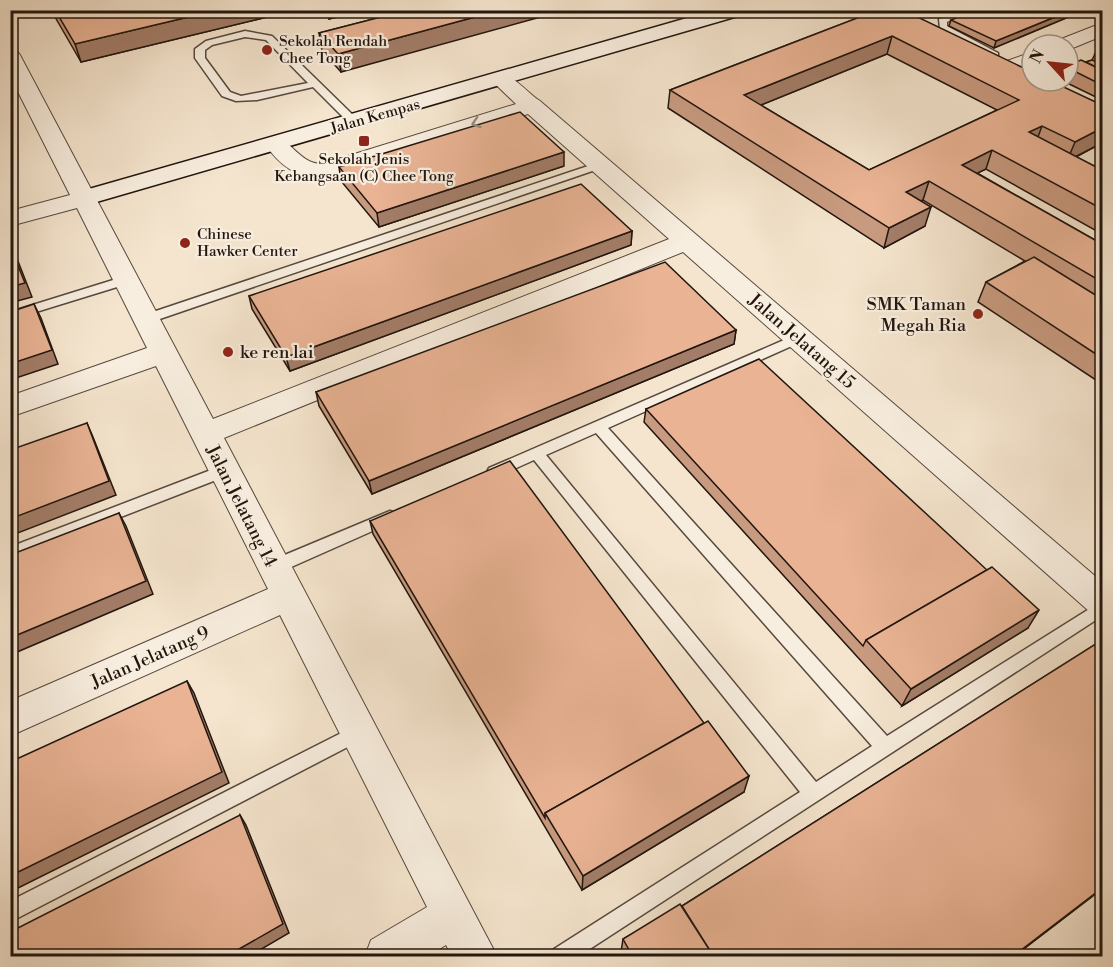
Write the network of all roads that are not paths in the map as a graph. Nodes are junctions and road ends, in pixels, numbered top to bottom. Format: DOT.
graph roads {
  1 [pos="21,10"];
  2 [pos="738,10"];
  3 [pos="967,10"];
  4 [pos="10,14"];
  5 [pos="1102,29"];
  6 [pos="1080,38"];
  7 [pos="10,55"];
  8 [pos="1020,63"];
  9 [pos="501,80"];
  10 [pos="315,84"];
  11 [pos="532,106"];
  12 [pos="353,122"];
  13 [pos="276,144"];
  14 [pos="600,165"];
  15 [pos="84,198"];
  16 [pos="10,219"];
  17 [pos="687,241"];
  18 [pos="126,280"];
  19 [pos="10,316"];
  20 [pos="146,319"];
  21 [pos="798,338"];
  22 [pos="163,353"];
  23 [pos="10,407"];
  24 [pos="599,426"];
  25 [pos="205,434"];
  26 [pos="537,454"];
  27 [pos="224,471"];
  28 [pos="482,478"];
  29 [pos="405,511"];
  30 [pos="10,554"];
  31 [pos="281,581"];
  32 [pos="1102,602"];
  33 [pos="1102,608"];
  34 [pos="10,720"];
  35 [pos="359,732"];
  36 [pos="885,748"];
  37 [pos="814,794"];
  38 [pos="10,912"];
  39 [pos="454,916"];
  40 [pos="387,957"];
  41 [pos="475,957"];
  42 [pos="561,957"];
  1 -- 4 [label="lane"];
  2 -- 9 [label="street, Jalan Kempas"];
  3 -- 8 [label="lane"];
  5 -- 6 [label="street"];
  7 -- 15 [label="street, Jalan Jelatang 14"];
  9 -- 11 [label="street, Jalan Jelatang 15"];
  9 -- 12 [label="street, Jalan Kempas"];
  10 -- 10 [label="lane"];
  10 -- 12 [label="lane"];
  11 -- 13 [label="street, one-way"];
  11 -- 14 [label="street, Jalan Jelatang 15"];
  12 -- 13 [label="street, Jalan Kempas"];
  13 -- 15 [label="street, Jalan Kempas"];
  14 -- 17 [label="street, Jalan Jelatang 15"];
  14 -- 20 [label="lane"];
  15 -- 16 [label="street, Jalan Kempas"];
  15 -- 18 [label="street, Jalan Jelatang 14"];
  17 -- 21 [label="street, Jalan Jelatang 15"];
  17 -- 25 [label="street"];
  18 -- 19 [label="lane"];
  18 -- 20 [label="street, Jalan Jelatang 14"];
  20 -- 22 [label="street, Jalan Jelatang 14"];
  21 -- 24 [label="lane"];
  21 -- 32 [label="street, Jalan Jelatang 15"];
  22 -- 23 [label="street"];
  22 -- 25 [label="street, Jalan Jelatang 14"];
  24 -- 26 [label="lane"];
  24 -- 36 [label="lane"];
  25 -- 27 [label="street, Jalan Jelatang 14"];
  26 -- 28 [label="lane"];
  26 -- 37 [label="lane"];
  27 -- 30 [label="lane"];
  27 -- 31 [label="street, Jalan Jelatang 14"];
  29 -- 31 [label="lane"];
  31 -- 34 [label="street, Jalan Jelatang 9"];
  31 -- 35 [label="street, Jalan Jelatang 14"];
  33 -- 36 [label="lane"];
  35 -- 38 [label="lane"];
  35 -- 39 [label="street, Jalan Jelatang 14"];
  36 -- 37 [label="lane"];
  37 -- 42 [label="lane"];
  39 -- 40 [label="street"];
  39 -- 41 [label="street, Jalan Jelatang 14"];
}
